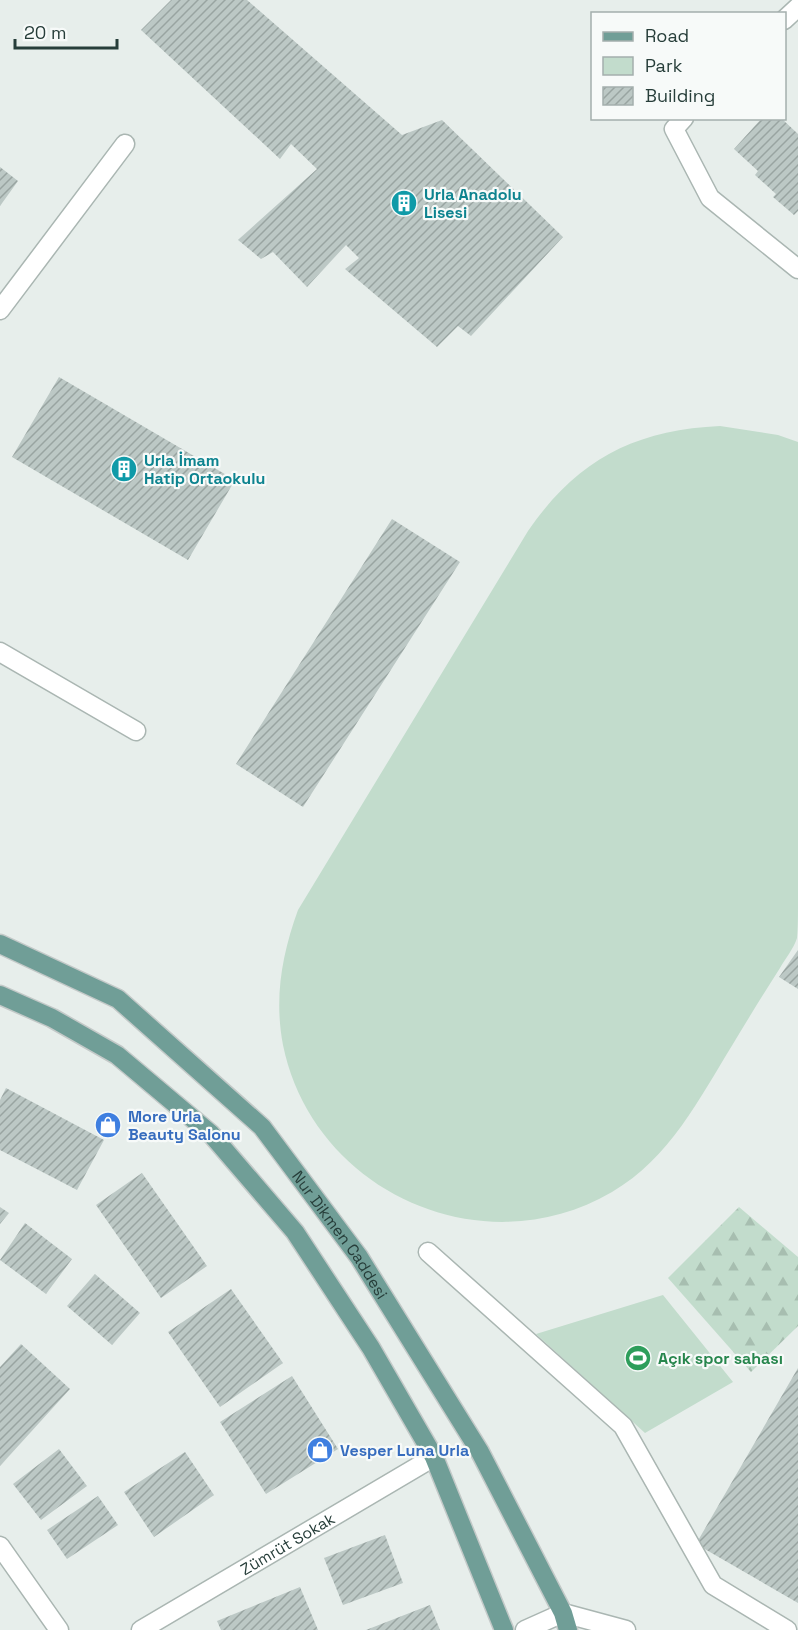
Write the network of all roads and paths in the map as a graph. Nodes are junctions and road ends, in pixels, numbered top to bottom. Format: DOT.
graph roads {
  1 [pos="798,7"];
  2 [pos="786,19"];
  3 [pos="679,124"];
  4 [pos="125,144"];
  5 [pos="798,268"];
  6 [pos="0,310"];
  7 [pos="0,652"];
  8 [pos="136,731"];
  9 [pos="0,944"];
  10 [pos="0,995"];
  11 [pos="428,1251"];
  12 [pos="434,1457"];
  13 [pos="0,1546"];
  14 [pos="566,1621"];
  15 [pos="59,1630"];
  16 [pos="141,1630"];
  17 [pos="504,1630"];
  18 [pos="525,1630"];
  19 [pos="626,1630"];
  20 [pos="787,1630"];
  1 -- 2 [label="street"];
  3 -- 5 [label="street"];
  4 -- 6 [label="street"];
  7 -- 8 [label="street"];
  9 -- 14 [label="main road, Nur Dikmen Caddesi"];
  10 -- 12 [label="main road"];
  11 -- 20 [label="street"];
  12 -- 16 [label="street, Zümrüt Sokak"];
  12 -- 17 [label="main road"];
  13 -- 15 [label="street"];
  14 -- 18 [label="street"];
  14 -- 19 [label="street"];
}
